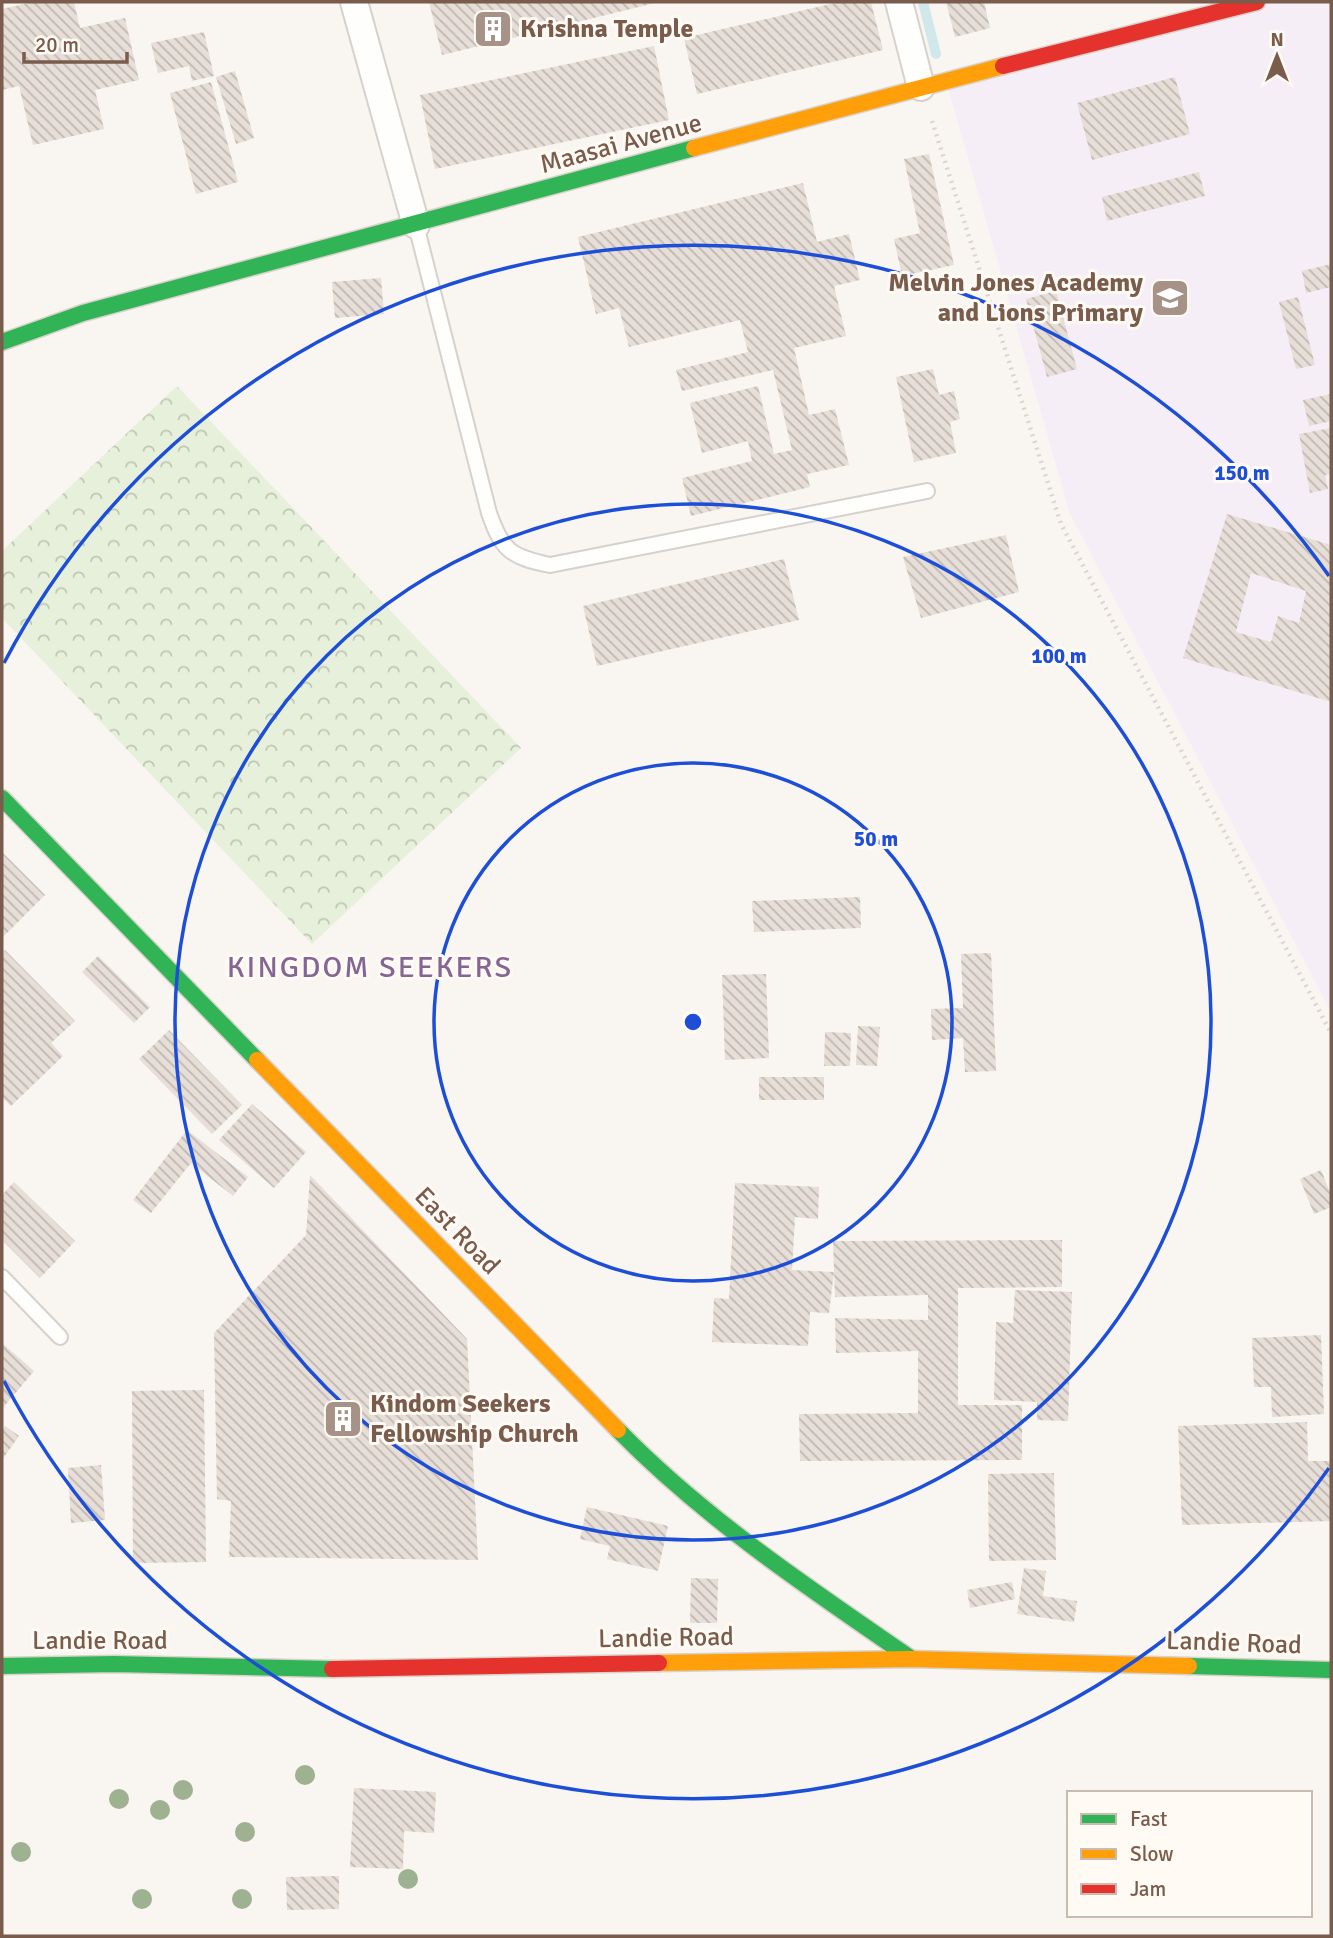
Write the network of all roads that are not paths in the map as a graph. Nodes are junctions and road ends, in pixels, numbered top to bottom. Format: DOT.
graph roads {
  1 [pos="354,2"];
  2 [pos="899,2"];
  3 [pos="1257,2"];
  4 [pos="921,87"];
  5 [pos="416,225"];
  6 [pos="2,342"];
  7 [pos="927,491"];
  8 [pos="2,798"];
  9 [pos="2,1277"];
  10 [pos="60,1336"];
  11 [pos="912,1659"];
  12 [pos="2,1667"];
  13 [pos="1331,1670"];
  1 -- 5 [label="street"];
  2 -- 4 [label="street"];
  3 -- 4 [label="street, Maasai Avenue"];
  4 -- 5 [label="street, Maasai Avenue"];
  5 -- 6 [label="street, Maasai Avenue"];
  5 -- 7 [label="lane"];
  8 -- 11 [label="street, East Road"];
  9 -- 10 [label="lane"];
  11 -- 12 [label="street, Landie Road"];
  11 -- 13 [label="street, Landie Road"];
}
